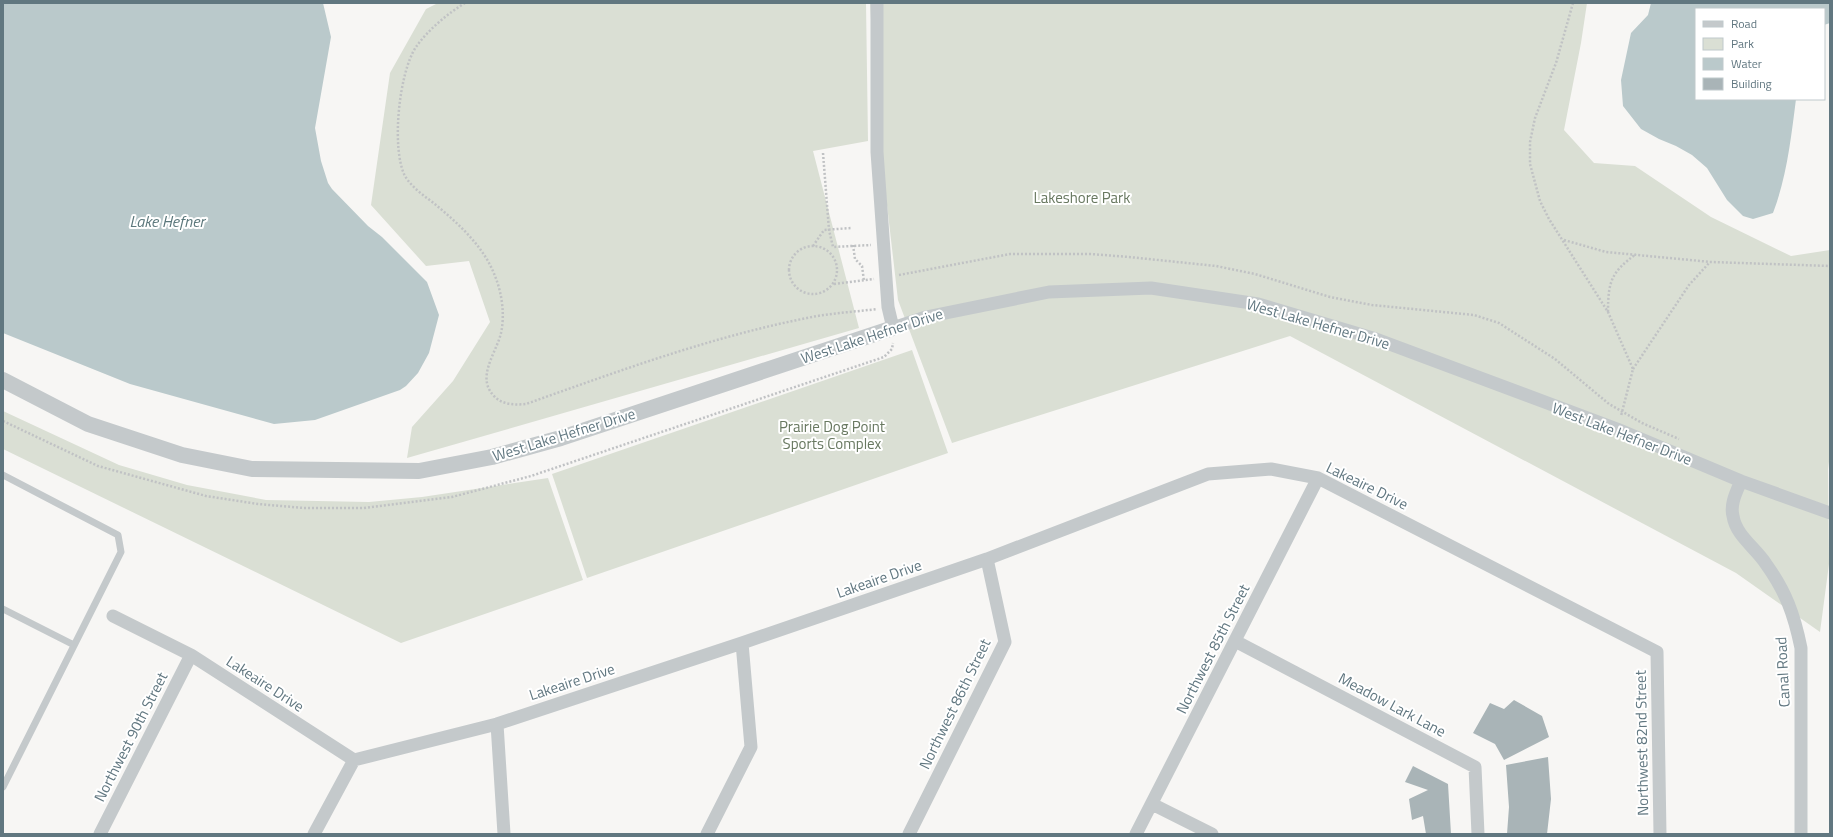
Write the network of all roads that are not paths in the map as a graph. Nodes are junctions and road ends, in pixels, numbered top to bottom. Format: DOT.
graph roads {
  1 [pos="877,3"];
  2 [pos="893,328"];
  3 [pos="3,380"];
  4 [pos="3,475"];
  5 [pos="1318,478"];
  6 [pos="1741,481"];
  7 [pos="1830,513"];
  8 [pos="987,559"];
  9 [pos="3,609"];
  10 [pos="113,616"];
  11 [pos="1235,641"];
  12 [pos="742,643"];
  13 [pos="74,645"];
  14 [pos="1657,652"];
  15 [pos="190,655"];
  16 [pos="497,724"];
  17 [pos="354,760"];
  18 [pos="3,787"];
  19 [pos="1152,804"];
  20 [pos="100,834"];
  21 [pos="314,834"];
  22 [pos="504,834"];
  23 [pos="707,834"];
  24 [pos="910,834"];
  25 [pos="1136,834"];
  26 [pos="1212,834"];
  27 [pos="1478,834"];
  28 [pos="1660,834"];
  29 [pos="1801,834"];
  1 -- 2 [label="street"];
  2 -- 3 [label="street, West Lake Hefner Drive"];
  2 -- 6 [label="street, West Lake Hefner Drive"];
  4 -- 13 [label="lane"];
  5 -- 8 [label="street, Lakeaire Drive"];
  5 -- 11 [label="street, Northwest 85th Street"];
  5 -- 14 [label="street, Lakeaire Drive"];
  6 -- 7 [label="street, West Lake Hefner Drive"];
  6 -- 29 [label="street, Canal Road"];
  8 -- 12 [label="street, Lakeaire Drive"];
  8 -- 24 [label="street, Northwest 86th Street"];
  9 -- 13 [label="lane"];
  10 -- 15 [label="street, Lakeaire Drive"];
  11 -- 19 [label="street, Northwest 85th Street"];
  11 -- 27 [label="street, Meadow Lark Lane"];
  12 -- 16 [label="street, Lakeaire Drive"];
  12 -- 23 [label="street"];
  13 -- 18 [label="lane"];
  14 -- 28 [label="street, Northwest 82nd Street"];
  15 -- 17 [label="street, Lakeaire Drive"];
  15 -- 20 [label="street, Northwest 90th Street"];
  16 -- 17 [label="street, Lakeaire Drive"];
  16 -- 22 [label="street"];
  17 -- 21 [label="street"];
  19 -- 25 [label="street, Northwest 85th Street"];
  19 -- 26 [label="street"];
}
